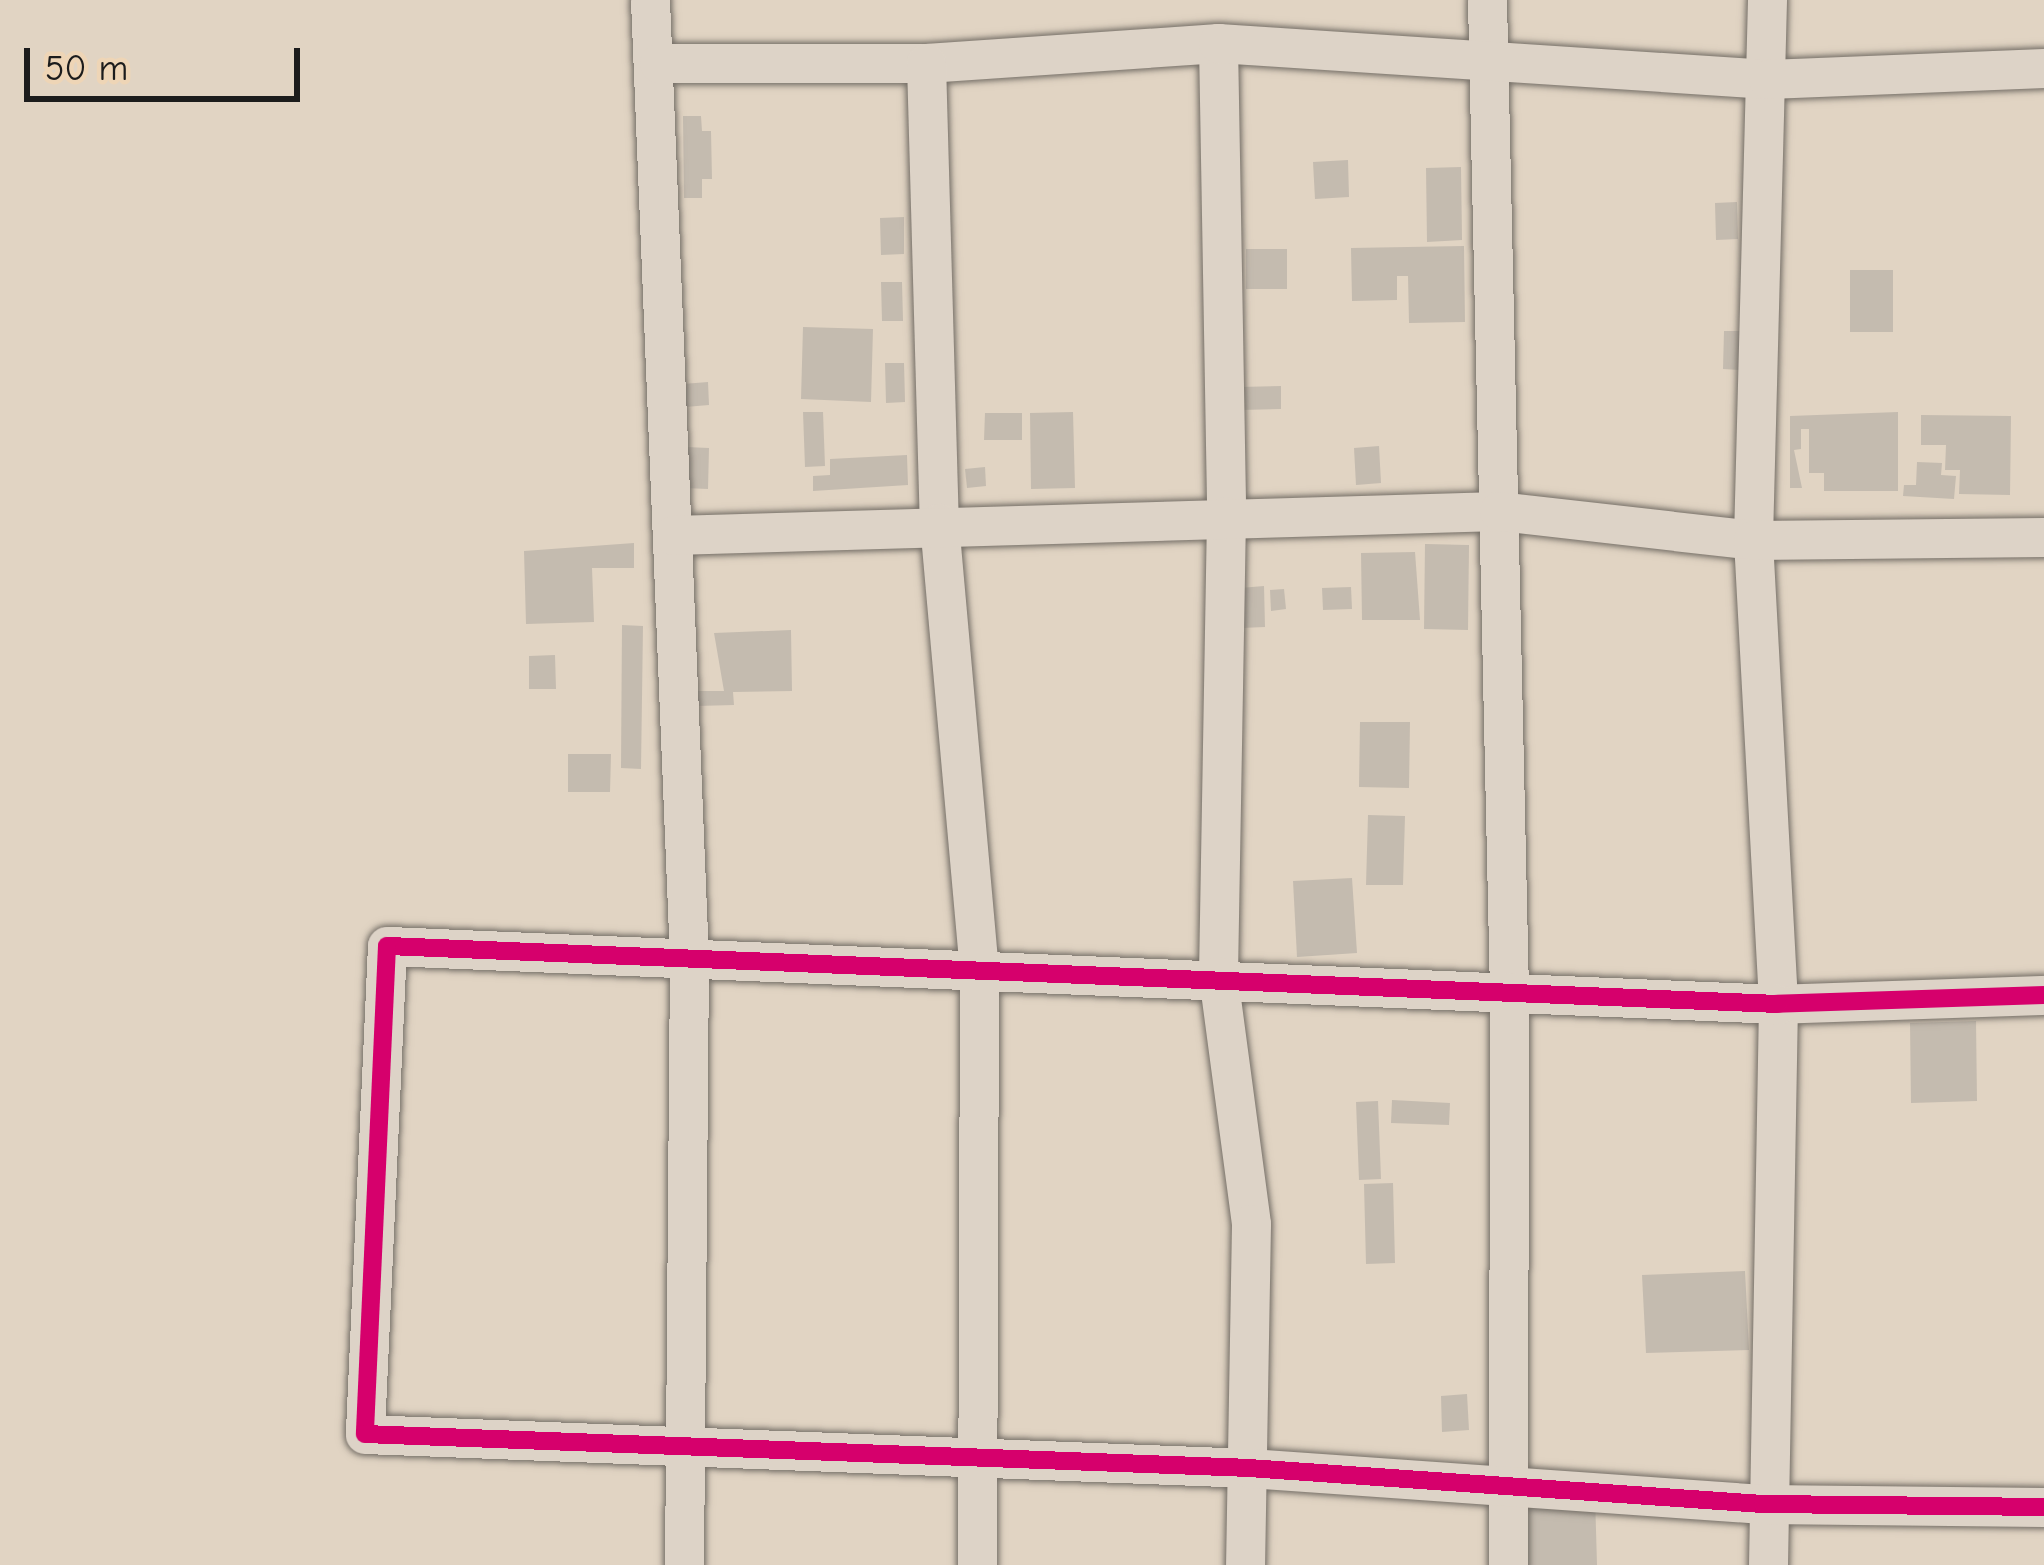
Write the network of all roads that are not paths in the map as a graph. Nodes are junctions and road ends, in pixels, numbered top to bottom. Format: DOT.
graph roads {
  1 [pos="650,0"];
  2 [pos="1487,0"];
  3 [pos="1767,0"];
  4 [pos="1218,43"];
  5 [pos="1485,60"];
  6 [pos="659,63"];
  7 [pos="926,63"];
  8 [pos="2044,68"];
  9 [pos="1768,79"];
  10 [pos="1499,511"];
  11 [pos="1226,516"];
  12 [pos="939,523"];
  13 [pos="673,535"];
  14 [pos="2044,537"];
  15 [pos="1753,540"];
  16 [pos="689,959"];
  17 [pos="979,971"];
  18 [pos="1217,976"];
  19 [pos="1510,992"];
  20 [pos="2044,995"];
  21 [pos="1778,1004"];
  22 [pos="683,1447"];
  23 [pos="984,1459"];
  24 [pos="1249,1468"];
  25 [pos="1508,1481"];
  26 [pos="1763,1504"];
  27 [pos="2044,1507"];
  28 [pos="684,1565"];
  29 [pos="977,1565"];
  30 [pos="1245,1565"];
  31 [pos="1508,1565"];
  32 [pos="1768,1565"];
  1 -- 6 [label="street"];
  2 -- 5 [label="street"];
  3 -- 9 [label="street"];
  4 -- 5 [label="street"];
  4 -- 7 [label="street"];
  4 -- 11 [label="street"];
  5 -- 9 [label="street"];
  5 -- 10 [label="street"];
  6 -- 7 [label="street"];
  6 -- 13 [label="street"];
  7 -- 12 [label="street"];
  8 -- 9 [label="street"];
  9 -- 15 [label="street"];
  10 -- 11 [label="street"];
  10 -- 15 [label="street"];
  10 -- 19 [label="street"];
  11 -- 12 [label="street"];
  11 -- 18 [label="street"];
  12 -- 13 [label="street"];
  12 -- 17 [label="street"];
  13 -- 16 [label="street"];
  14 -- 15 [label="street"];
  15 -- 21 [label="street"];
  16 -- 17 [label="street"];
  16 -- 22 [label="street"];
  16 -- 22 [label="street"];
  17 -- 18 [label="street"];
  17 -- 23 [label="street"];
  18 -- 19 [label="street"];
  18 -- 24 [label="street"];
  19 -- 21 [label="street"];
  19 -- 25 [label="street"];
  20 -- 21 [label="street"];
  21 -- 26 [label="street"];
  22 -- 23 [label="street"];
  22 -- 28 [label="street"];
  23 -- 24 [label="street"];
  23 -- 29 [label="street"];
  24 -- 25 [label="street"];
  24 -- 30 [label="street"];
  25 -- 26 [label="street"];
  25 -- 31 [label="street"];
  26 -- 27 [label="street"];
  26 -- 32 [label="street"];
}
